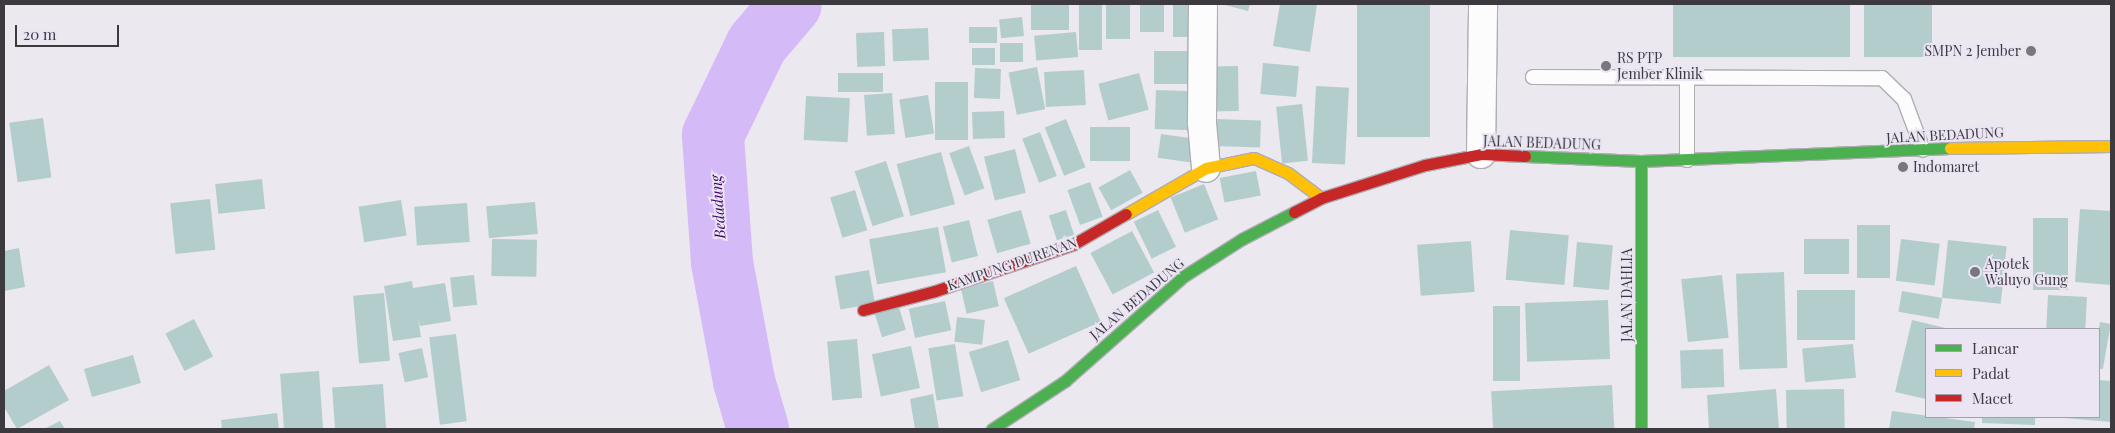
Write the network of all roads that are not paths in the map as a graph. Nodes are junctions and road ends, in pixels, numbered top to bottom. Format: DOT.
graph roads {
  1 [pos="1203,4"];
  2 [pos="1483,4"];
  3 [pos="1533,77"];
  4 [pos="1687,78"];
  5 [pos="2111,146"];
  6 [pos="1923,150"];
  7 [pos="1481,154"];
  8 [pos="1687,160"];
  9 [pos="1641,162"];
  10 [pos="1206,168"];
  11 [pos="1321,198"];
  12 [pos="863,310"];
  13 [pos="992,429"];
  14 [pos="1642,429"];
  1 -- 10 [label="street"];
  2 -- 7 [label="street"];
  3 -- 4 [label="lane"];
  4 -- 6 [label="lane"];
  4 -- 8 [label="lane"];
  5 -- 6 [label="main road, JALAN BEDADUNG"];
  6 -- 8 [label="main road, JALAN BEDADUNG"];
  7 -- 9 [label="main road, JALAN BEDADUNG"];
  7 -- 11 [label="main road, JALAN BEDADUNG"];
  8 -- 9 [label="main road, JALAN BEDADUNG"];
  9 -- 14 [label="main road, JALAN DAHLIA"];
  10 -- 11 [label="main road, KAMPUNG DURENAN"];
  10 -- 12 [label="main road, KAMPUNG DURENAN"];
  11 -- 13 [label="main road, JALAN BEDADUNG"];
}
